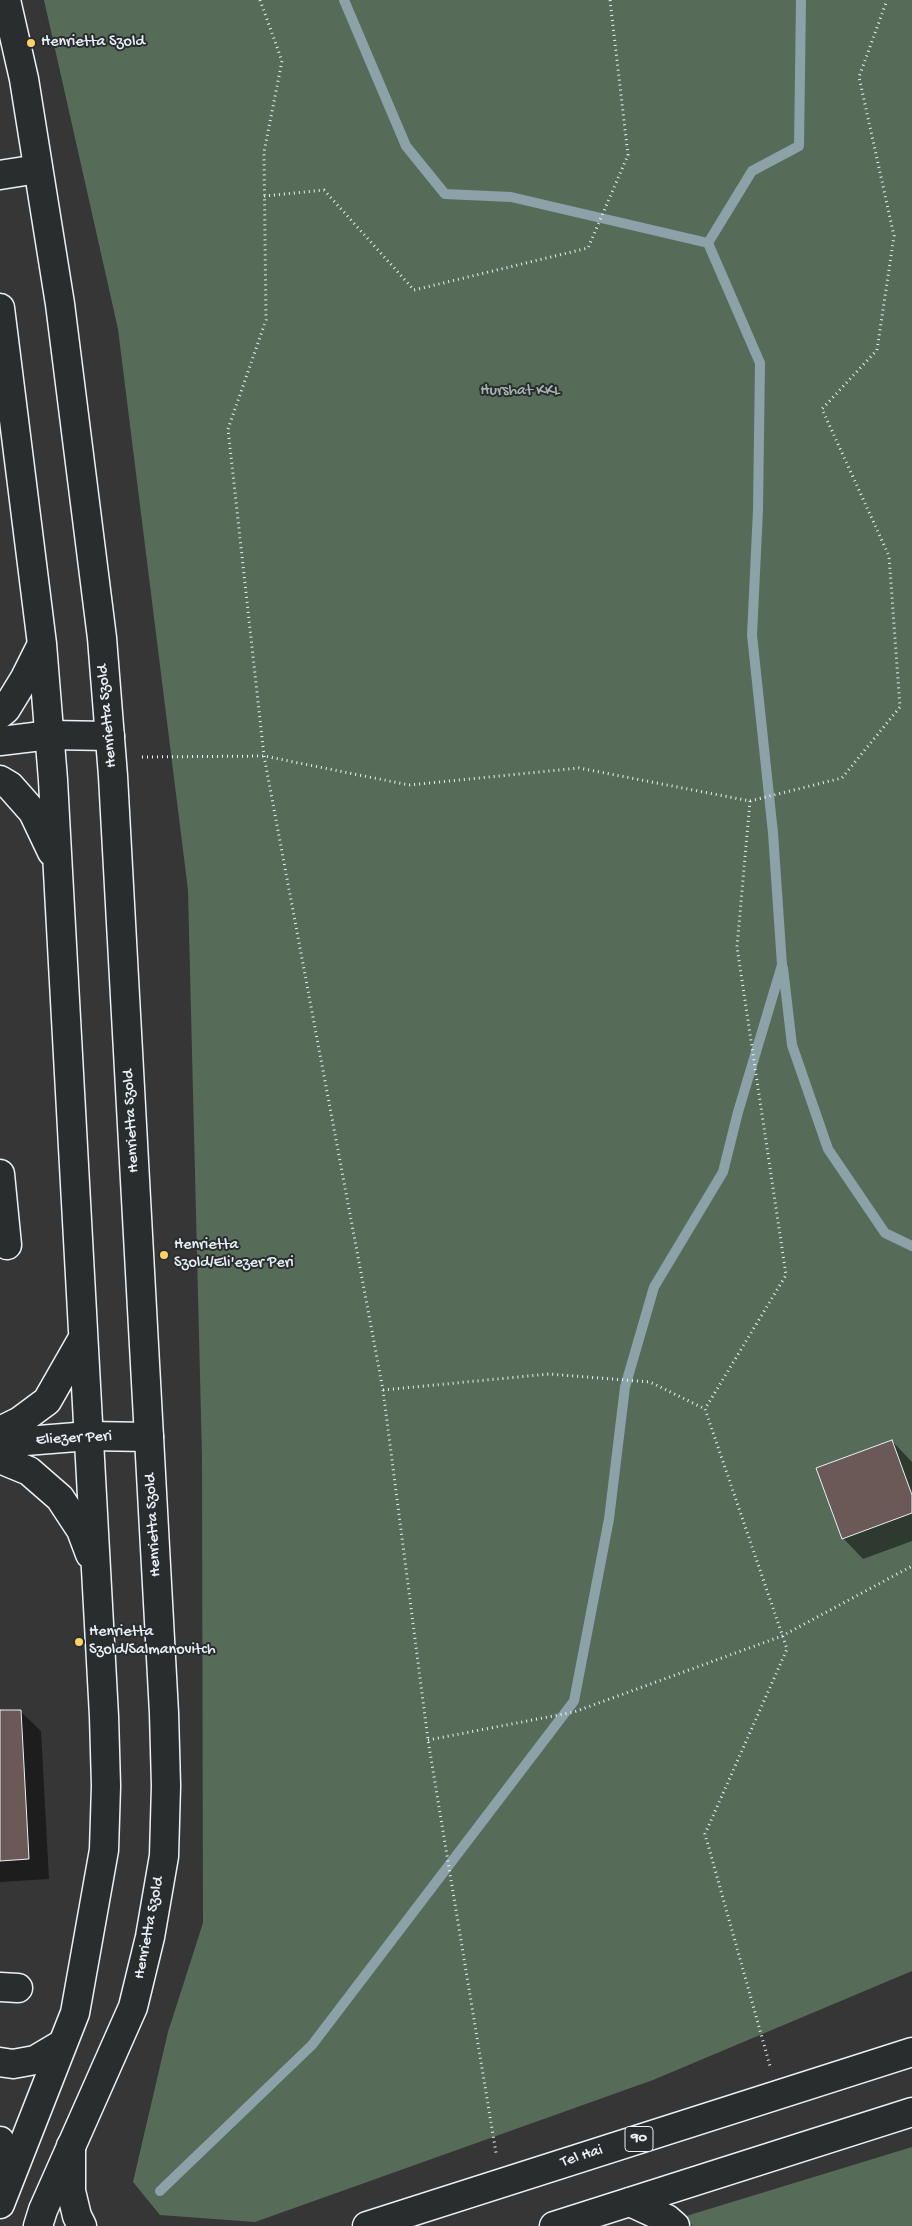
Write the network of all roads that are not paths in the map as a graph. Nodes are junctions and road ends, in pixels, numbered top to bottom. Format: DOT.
graph roads {
  1 [pos="6,0"];
  2 [pos="38,169"];
  3 [pos="0,175"];
  4 [pos="0,308"];
  5 [pos="42,644"];
  6 [pos="0,714"];
  7 [pos="50,735"];
  8 [pos="110,736"];
  9 [pos="0,741"];
  10 [pos="0,780"];
  11 [pos="58,864"];
  12 [pos="0,1174"];
  13 [pos="6,1245"];
  14 [pos="84,1338"];
  15 [pos="0,1431"];
  16 [pos="89,1436"];
  17 [pos="149,1437"];
  18 [pos="0,1443"];
  19 [pos="0,1459"];
  20 [pos="96,1571"];
  21 [pos="62,2044"];
  22 [pos="912,2052"];
  23 [pos="0,2062"];
  24 [pos="912,2112"];
  25 [pos="0,2141"];
  26 [pos="71,2146"];
  27 [pos="14,2166"];
  28 [pos="1,2199"];
  29 [pos="630,2202"];
  30 [pos="38,2226"];
  31 [pos="82,2226"];
  32 [pos="367,2226"];
  33 [pos="554,2226"];
  34 [pos="675,2226"];
  1 -- 2 [label="main road, Henrietta Szold"];
  2 -- 3 [label="main road"];
  2 -- 8 [label="main road, Henrietta Szold"];
  4 -- 5 [label="main road"];
  5 -- 6 [label="main road"];
  5 -- 7 [label="main road"];
  7 -- 8 [label="main road"];
  7 -- 9 [label="main road"];
  7 -- 11 [label="main road"];
  8 -- 17 [label="main road, Henrietta Szold"];
  10 -- 11 [label="main road"];
  11 -- 14 [label="main road"];
  12 -- 13 [label="main road"];
  14 -- 15 [label="main road"];
  14 -- 16 [label="main road"];
  16 -- 17 [label="main road, Eliezer Peri"];
  16 -- 18 [label="main road, Eliezer Peri"];
  16 -- 20 [label="main road"];
  17 -- 26 [label="main road, Henrietta Szold"];
  19 -- 20 [label="main road"];
  20 -- 21 [label="main road"];
  21 -- 23 [label="main road"];
  21 -- 27 [label="main road"];
  22 -- 32 [label="main road, Tel Hai / 90"];
  24 -- 29 [label="main road"];
  25 -- 27 [label="main road"];
  26 -- 30 [label="main road, Henrietta Szold"];
  26 -- 31 [label="main road"];
  27 -- 28 [label="main road"];
  29 -- 33 [label="main road"];
  29 -- 34 [label="main road"];
}
